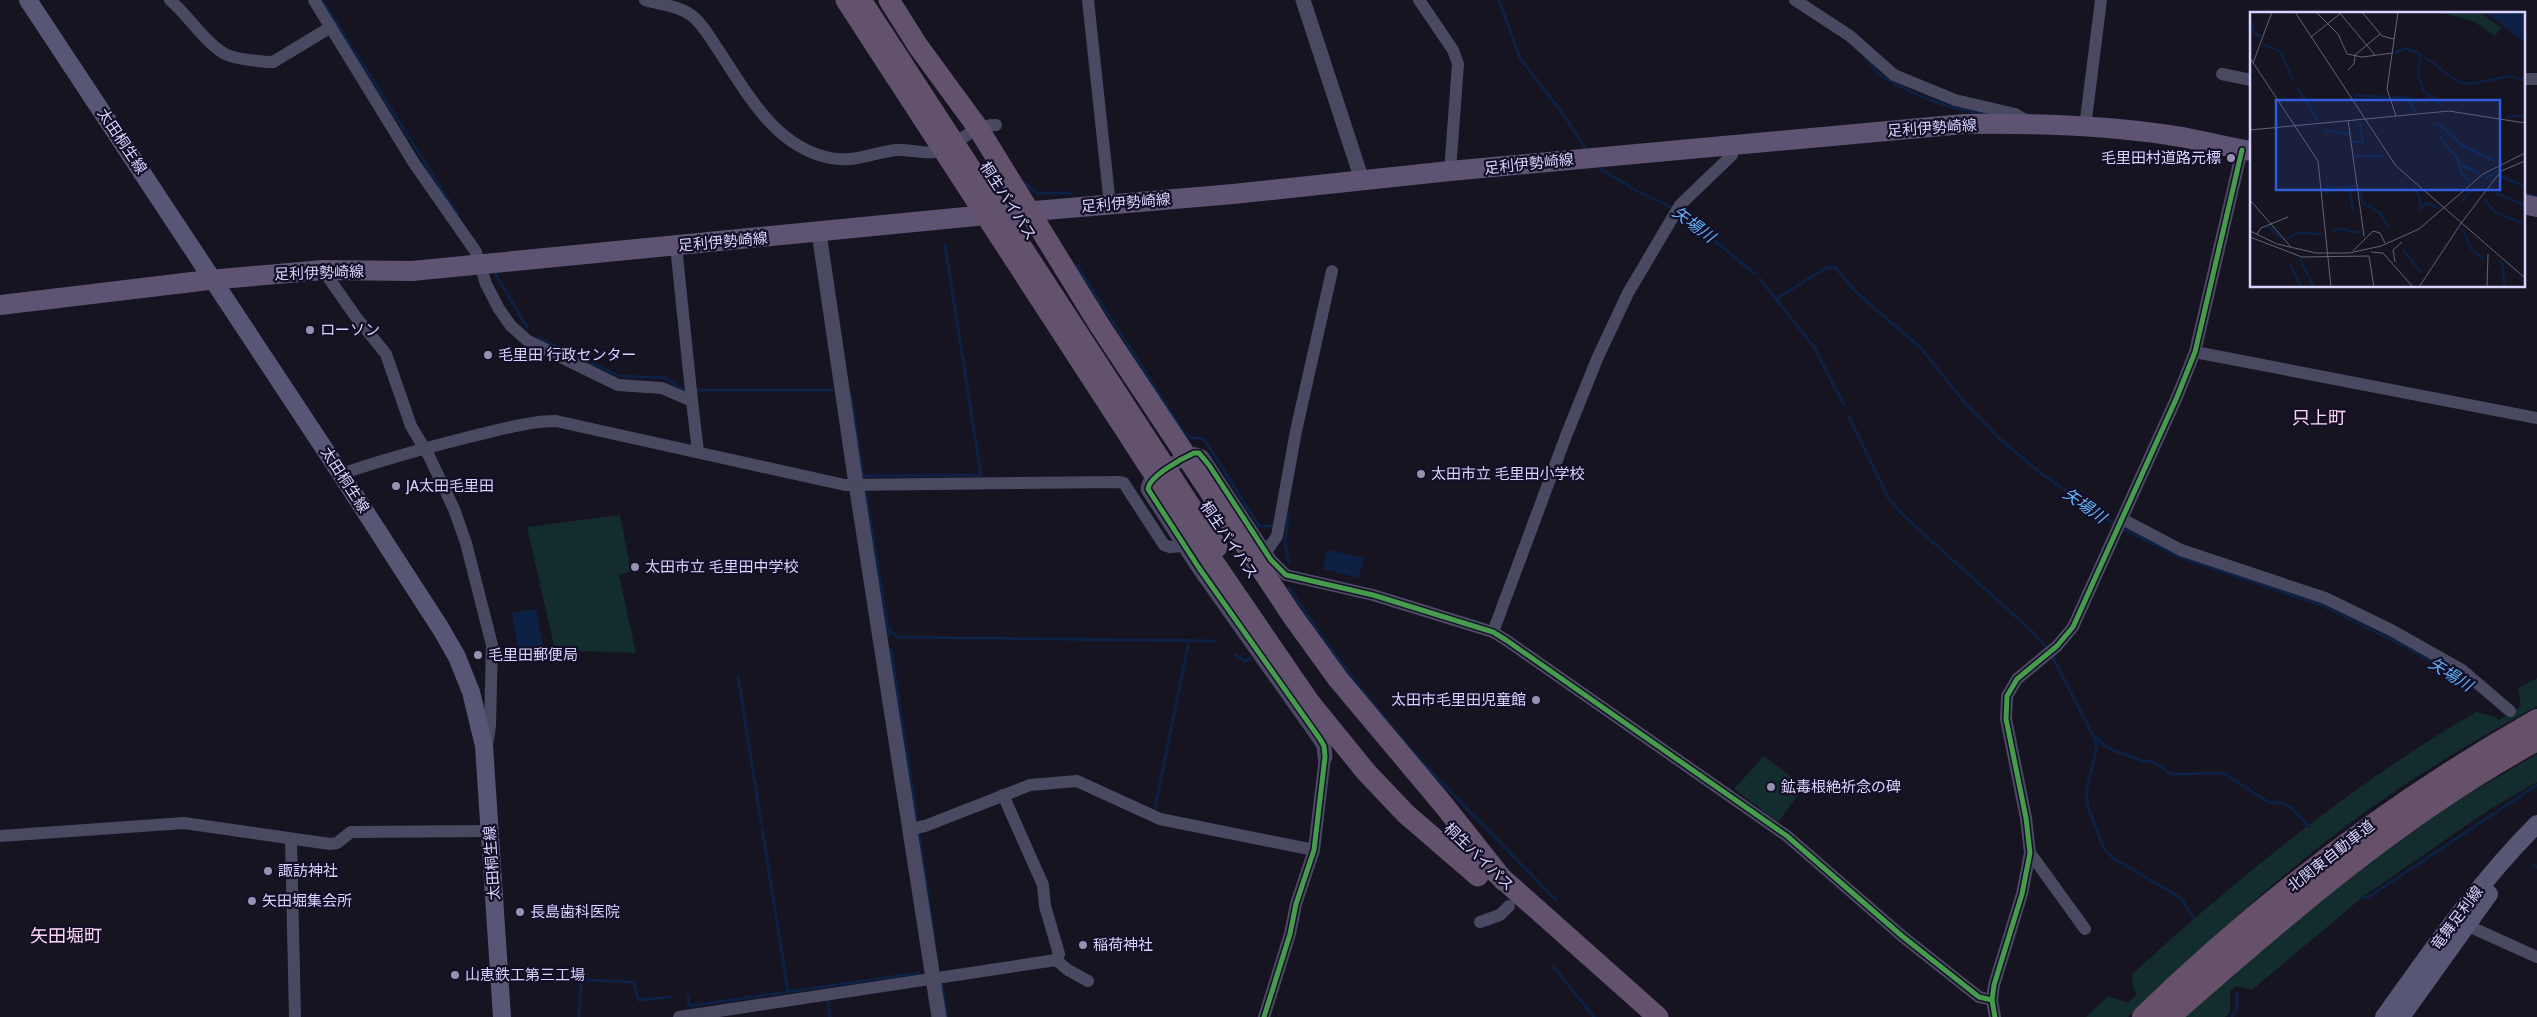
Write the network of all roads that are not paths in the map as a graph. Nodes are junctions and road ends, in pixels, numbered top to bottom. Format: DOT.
graph roads {
  1 [pos="28,0"];
  2 [pos="170,0"];
  3 [pos="314,0"];
  4 [pos="645,0"];
  5 [pos="846,0"];
  6 [pos="861,0"];
  7 [pos="877,0"];
  8 [pos="889,0"];
  9 [pos="1088,0"];
  10 [pos="1303,0"];
  11 [pos="1419,0"];
  12 [pos="1794,0"];
  13 [pos="2101,0"];
  14 [pos="331,27"];
  15 [pos="2222,74"];
  16 [pos="2524,79"];
  17 [pos="2537,79"];
  18 [pos="2250,80"];
  19 [pos="2034,125"];
  20 [pos="987,127"];
  21 [pos="2085,127"];
  22 [pos="1732,145"];
  23 [pos="943,149"];
  24 [pos="2247,150"];
  25 [pos="1450,171"];
  26 [pos="1362,180"];
  27 [pos="2524,204"];
  28 [pos="1110,205"];
  29 [pos="2537,207"];
  30 [pos="1030,212"];
  31 [pos="986,215"];
  32 [pos="819,233"];
  33 [pos="676,246"];
  34 [pos="479,263"];
  35 [pos="323,270"];
  36 [pos="1332,271"];
  37 [pos="214,279"];
  38 [pos="0,305"];
  39 [pos="2195,352"];
  40 [pos="691,393"];
  41 [pos="2537,418"];
  42 [pos="423,448"];
  43 [pos="698,452"];
  44 [pos="1186,457"];
  45 [pos="341,474"];
  46 [pos="1156,476"];
  47 [pos="862,484"];
  48 [pos="2122,520"];
  49 [pos="1222,544"];
  50 [pos="1183,546"];
  51 [pos="1266,552"];
  52 [pos="1493,632"];
  53 [pos="2510,710"];
  54 [pos="2537,720"];
  55 [pos="2537,740"];
  56 [pos="484,746"];
  57 [pos="1325,757"];
  58 [pos="1003,796"];
  59 [pos="2537,824"];
  60 [pos="910,829"];
  61 [pos="490,831"];
  62 [pos="0,836"];
  63 [pos="2537,836"];
  64 [pos="291,839"];
  65 [pos="1314,850"];
  66 [pos="2030,853"];
  67 [pos="1478,876"];
  68 [pos="1504,881"];
  69 [pos="1509,906"];
  70 [pos="1480,922"];
  71 [pos="2085,929"];
  72 [pos="2475,929"];
  73 [pos="2537,957"];
  74 [pos="1056,960"];
  75 [pos="933,977"];
  76 [pos="1088,981"];
  77 [pos="1992,1000"];
  78 [pos="295,1017"];
  79 [pos="502,1017"];
  80 [pos="679,1017"];
  81 [pos="939,1017"];
  82 [pos="1264,1017"];
  83 [pos="1636,1017"];
  84 [pos="1658,1017"];
  85 [pos="1995,1017"];
  86 [pos="2144,1017"];
  87 [pos="2170,1017"];
  88 [pos="2384,1017"];
  89 [pos="2401,1017"];
  1 -- 37 [label="main road, 太田桐生線"];
  2 -- 14 [label="street"];
  3 -- 14 [label="street"];
  4 -- 23 [label="street"];
  5 -- 23 [label="highway"];
  6 -- 49 [label="highway, 桐生バイパス, bridge"];
  7 -- 49 [label="highway, 桐生バイパス"];
  8 -- 20 [label="highway"];
  9 -- 28 [label="street"];
  10 -- 26 [label="street"];
  11 -- 25 [label="street"];
  12 -- 19 [label="street"];
  13 -- 21 [label="street"];
  14 -- 34 [label="street"];
  15 -- 18 [label="street"];
  16 -- 17 [label="street"];
  19 -- 21 [label="main road, 足利伊勢崎線"];
  19 -- 22 [label="main road, 足利伊勢崎線"];
  20 -- 23 [label="street"];
  20 -- 30 [label="highway"];
  21 -- 24 [label="main road, 足利伊勢崎線"];
  22 -- 25 [label="main road, 足利伊勢崎線"];
  22 -- 52 [label="street"];
  23 -- 31 [label="highway"];
  24 -- 39 [label="street"];
  25 -- 26 [label="main road, 足利伊勢崎線"];
  26 -- 28 [label="main road, 足利伊勢崎線"];
  27 -- 29 [label="main road"];
  28 -- 30 [label="main road, 足利伊勢崎線"];
  30 -- 31 [label="main road, 足利伊勢崎線"];
  30 -- 44 [label="highway"];
  31 -- 32 [label="main road, 足利伊勢崎線"];
  31 -- 46 [label="highway"];
  32 -- 33 [label="main road, 足利伊勢崎線"];
  32 -- 47 [label="street"];
  33 -- 34 [label="main road, 足利伊勢崎線"];
  33 -- 40 [label="street"];
  34 -- 35 [label="main road, 足利伊勢崎線"];
  34 -- 40 [label="street"];
  35 -- 37 [label="main road, 足利伊勢崎線"];
  35 -- 42 [label="street"];
  36 -- 51 [label="street"];
  37 -- 38 [label="main road, 足利伊勢崎線"];
  37 -- 45 [label="main road, 太田桐生線"];
  39 -- 41 [label="street"];
  39 -- 48 [label="street"];
  40 -- 43 [label="street"];
  42 -- 43 [label="street"];
  42 -- 45 [label="street"];
  42 -- 56 [label="street"];
  43 -- 47 [label="street"];
  44 -- 46 [label="street"];
  44 -- 51 [label="street"];
  44 -- 68 [label="highway"];
  45 -- 56 [label="main road, 太田桐生線"];
  46 -- 50 [label="street"];
  46 -- 67 [label="highway"];
  47 -- 50 [label="street"];
  47 -- 60 [label="street"];
  48 -- 53 [label="street"];
  48 -- 66 [label="street"];
  49 -- 67 [label="highway, 桐生バイパス"];
  49 -- 68 [label="highway, 桐生バイパス"];
  50 -- 57 [label="street"];
  51 -- 52 [label="street"];
  52 -- 77 [label="street"];
  54 -- 86 [label="highway, 北関東自動車道"];
  55 -- 87 [label="highway, 北関東自動車道"];
  56 -- 61 [label="main road, 太田桐生線"];
  57 -- 65 [label="street"];
  58 -- 60 [label="street"];
  58 -- 65 [label="street"];
  58 -- 74 [label="street"];
  59 -- 88 [label="main road, 竜舞足利線"];
  60 -- 75 [label="street"];
  61 -- 64 [label="street"];
  61 -- 79 [label="main road, 太田桐生線"];
  62 -- 64 [label="street"];
  63 -- 89 [label="main road, 竜舞足利線"];
  64 -- 78 [label="street"];
  65 -- 82 [label="street"];
  66 -- 71 [label="street"];
  66 -- 77 [label="street"];
  67 -- 69 [label="highway, 桐生バイパス"];
  68 -- 84 [label="highway, 桐生バイパス"];
  69 -- 70 [label="street"];
  69 -- 83 [label="highway, 桐生バイパス"];
  72 -- 73 [label="street"];
  74 -- 75 [label="street"];
  74 -- 76 [label="street"];
  75 -- 80 [label="street"];
  75 -- 81 [label="street"];
  77 -- 85 [label="street"];
}
